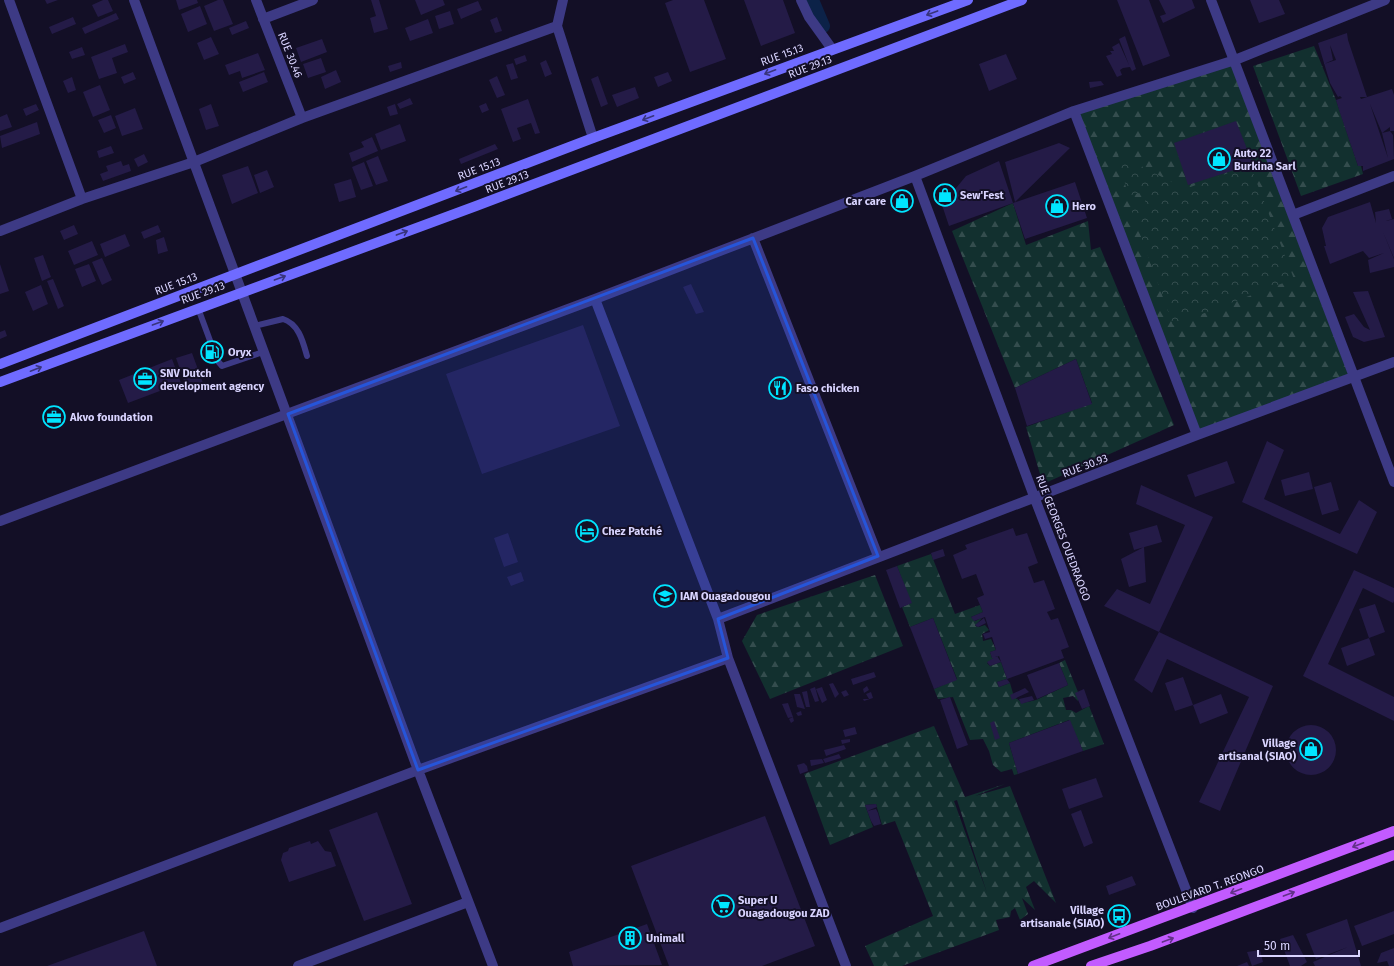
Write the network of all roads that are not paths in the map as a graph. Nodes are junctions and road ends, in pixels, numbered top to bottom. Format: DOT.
graph roads {
  1 [pos="9,0"];
  2 [pos="134,0"];
  3 [pos="256,0"];
  4 [pos="313,0"];
  5 [pos="563,0"];
  6 [pos="801,0"];
  7 [pos="968,0"];
  8 [pos="1022,0"];
  9 [pos="1211,0"];
  10 [pos="1385,0"];
  11 [pos="263,20"];
  12 [pos="557,26"];
  13 [pos="832,49"];
  14 [pos="1235,60"];
  15 [pos="1074,111"];
  16 [pos="302,118"];
  17 [pos="593,138"];
  18 [pos="194,162"];
  19 [pos="914,176"];
  20 [pos="1394,176"];
  21 [pos="82,199"];
  22 [pos="1293,215"];
  23 [pos="0,231"];
  24 [pos="753,238"];
  25 [pos="235,274"];
  26 [pos="241,292"];
  27 [pos="595,299"];
  28 [pos="198,308"];
  29 [pos="254,326"];
  30 [pos="212,346"];
  31 [pos="263,352"];
  32 [pos="307,356"];
  33 [pos="216,359"];
  34 [pos="1394,362"];
  35 [pos="0,364"];
  36 [pos="1354,377"];
  37 [pos="0,382"];
  38 [pos="288,414"];
  39 [pos="1197,435"];
  40 [pos="1394,482"];
  41 [pos="1034,499"];
  42 [pos="0,521"];
  43 [pos="878,556"];
  44 [pos="718,619"];
  45 [pos="728,658"];
  46 [pos="418,770"];
  47 [pos="1394,831"];
  48 [pos="1394,855"];
  49 [pos="468,902"];
  50 [pos="1193,908"];
  51 [pos="0,928"];
  52 [pos="1105,964"];
  53 [pos="298,966"];
  54 [pos="493,966"];
  55 [pos="846,966"];
  56 [pos="1033,966"];
  57 [pos="1091,966"];
  1 -- 21 [label="street"];
  2 -- 18 [label="street"];
  3 -- 11 [label="street, RUE 30.46"];
  4 -- 11 [label="street"];
  5 -- 12 [label="street"];
  6 -- 13 [label="street"];
  7 -- 13 [label="main road, RUE 15.13, one-way"];
  26 -- 8 [label="main road, RUE 29.13, one-way"];
  9 -- 14 [label="street"];
  10 -- 14 [label="street"];
  11 -- 16 [label="street, RUE 30.46"];
  12 -- 16 [label="street"];
  12 -- 17 [label="street"];
  13 -- 17 [label="main road, RUE 15.13, one-way"];
  14 -- 15 [label="street"];
  14 -- 22 [label="street"];
  15 -- 19 [label="street"];
  15 -- 39 [label="street"];
  16 -- 18 [label="street"];
  17 -- 25 [label="main road, RUE 15.13, one-way"];
  18 -- 21 [label="street"];
  18 -- 25 [label="street"];
  19 -- 24 [label="street"];
  19 -- 41 [label="street, RUE GEORGES OUEDRAOGO"];
  20 -- 22 [label="street"];
  21 -- 23 [label="street"];
  22 -- 36 [label="street"];
  24 -- 27 [label="street"];
  24 -- 43 [label="street"];
  25 -- 26 [label="street"];
  25 -- 35 [label="main road, RUE 15.13"];
  26 -- 28 [label="main road, RUE 29.13"];
  26 -- 29 [label="street"];
  27 -- 38 [label="street"];
  27 -- 44 [label="street"];
  28 -- 30 [label="lane"];
  37 -- 28 [label="main road, RUE 29.13, one-way"];
  29 -- 31 [label="street"];
  29 -- 32 [label="lane"];
  31 -- 33 [label="lane"];
  31 -- 38 [label="street"];
  34 -- 36 [label="street, RUE 30.93"];
  36 -- 39 [label="street, RUE 30.93"];
  36 -- 40 [label="street"];
  38 -- 42 [label="street"];
  38 -- 46 [label="street"];
  39 -- 41 [label="street, RUE 30.93"];
  41 -- 43 [label="street, RUE 30.93"];
  41 -- 50 [label="street, RUE GEORGES OUEDRAOGO"];
  43 -- 44 [label="street, RUE 30.93"];
  44 -- 45 [label="street"];
  45 -- 46 [label="street"];
  45 -- 55 [label="street"];
  46 -- 49 [label="street"];
  46 -- 51 [label="street"];
  47 -- 50 [label="main road, BOULEVARD T. REONGO, one-way"];
  52 -- 48 [label="main road, one-way"];
  49 -- 53 [label="street"];
  49 -- 54 [label="street"];
  50 -- 56 [label="main road, BOULEVARD T. REONGO, one-way"];
  52 -- 57 [label="main road"];
}
